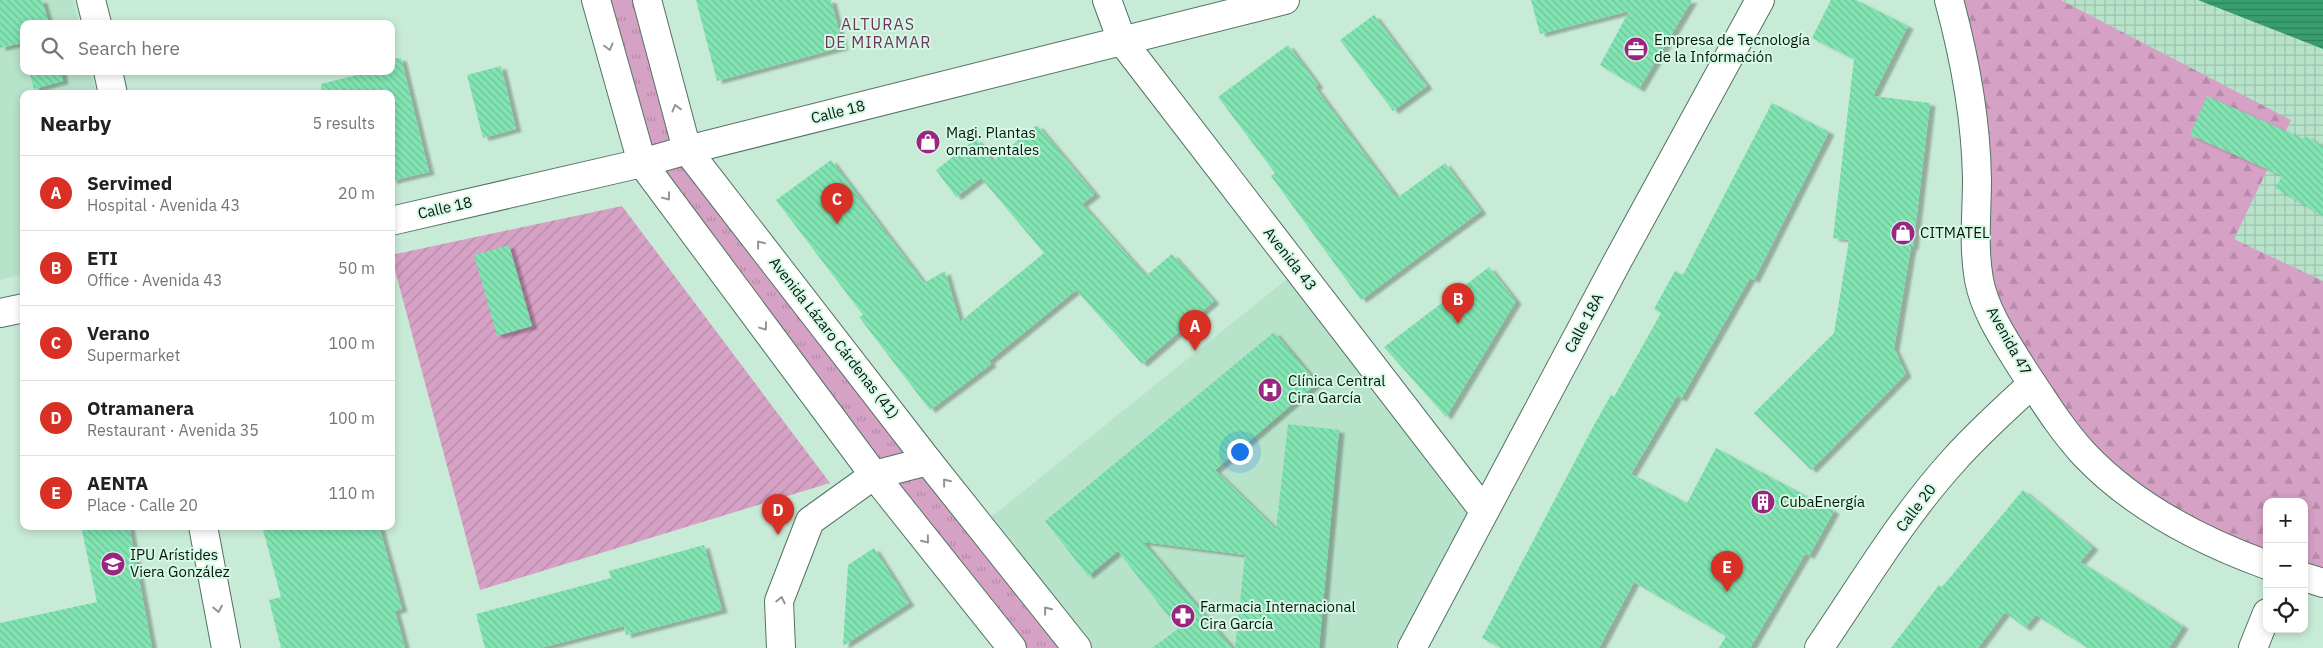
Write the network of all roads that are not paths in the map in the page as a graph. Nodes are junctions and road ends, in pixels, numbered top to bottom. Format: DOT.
graph roads {
  1 [pos="91,0"];
  2 [pos="596,0"];
  3 [pos="647,0"];
  4 [pos="1107,0"];
  5 [pos="1284,0"];
  6 [pos="1760,0"];
  7 [pos="1949,0"];
  8 [pos="96,20"];
  9 [pos="1122,41"];
  10 [pos="109,75"];
  11 [pos="112,90"];
  12 [pos="687,150"];
  13 [pos="642,163"];
  14 [pos="395,220"];
  15 [pos="20,309"];
  16 [pos="0,314"];
  17 [pos="2032,384"];
  18 [pos="928,461"];
  19 [pos="874,475"];
  20 [pos="1484,511"];
  21 [pos="204,530"];
  22 [pos="2263,563"];
  23 [pos="2308,579"];
  24 [pos="2323,583"];
  25 [pos="2263,623"];
  26 [pos="226,648"];
  27 [pos="781,648"];
  28 [pos="1012,648"];
  29 [pos="1077,648"];
  30 [pos="1412,648"];
  31 [pos="1819,648"];
  32 [pos="2253,648"];
  1 -- 8 [label="street"];
  2 -- 13 [label="street, one-way"];
  12 -- 3 [label="street, Avenida Lázaro Cárdenas (41), one-way"];
  4 -- 9 [label="street, Avenida 43"];
  5 -- 9 [label="street, Calle 18"];
  6 -- 20 [label="street, Calle 18A"];
  7 -- 17 [label="street, Avenida 47"];
  9 -- 12 [label="street, Calle 18"];
  9 -- 20 [label="street, Avenida 43"];
  10 -- 11 [label="street"];
  12 -- 13 [label="street, Calle 18"];
  18 -- 12 [label="street, Avenida Lázaro Cárdenas (41), one-way"];
  13 -- 14 [label="street, Calle 18"];
  13 -- 19 [label="street, one-way"];
  15 -- 16 [label="street"];
  17 -- 22 [label="street, Avenida 47"];
  17 -- 31 [label="street, Calle 20"];
  18 -- 19 [label="street"];
  29 -- 18 [label="street, Avenida Lázaro Cárdenas (41), one-way"];
  27 -- 19 [label="street, one-way"];
  19 -- 28 [label="street, one-way"];
  20 -- 30 [label="street, Calle 18A"];
  21 -- 26 [label="street, one-way"];
  23 -- 24 [label="street"];
  25 -- 32 [label="street"];
}
